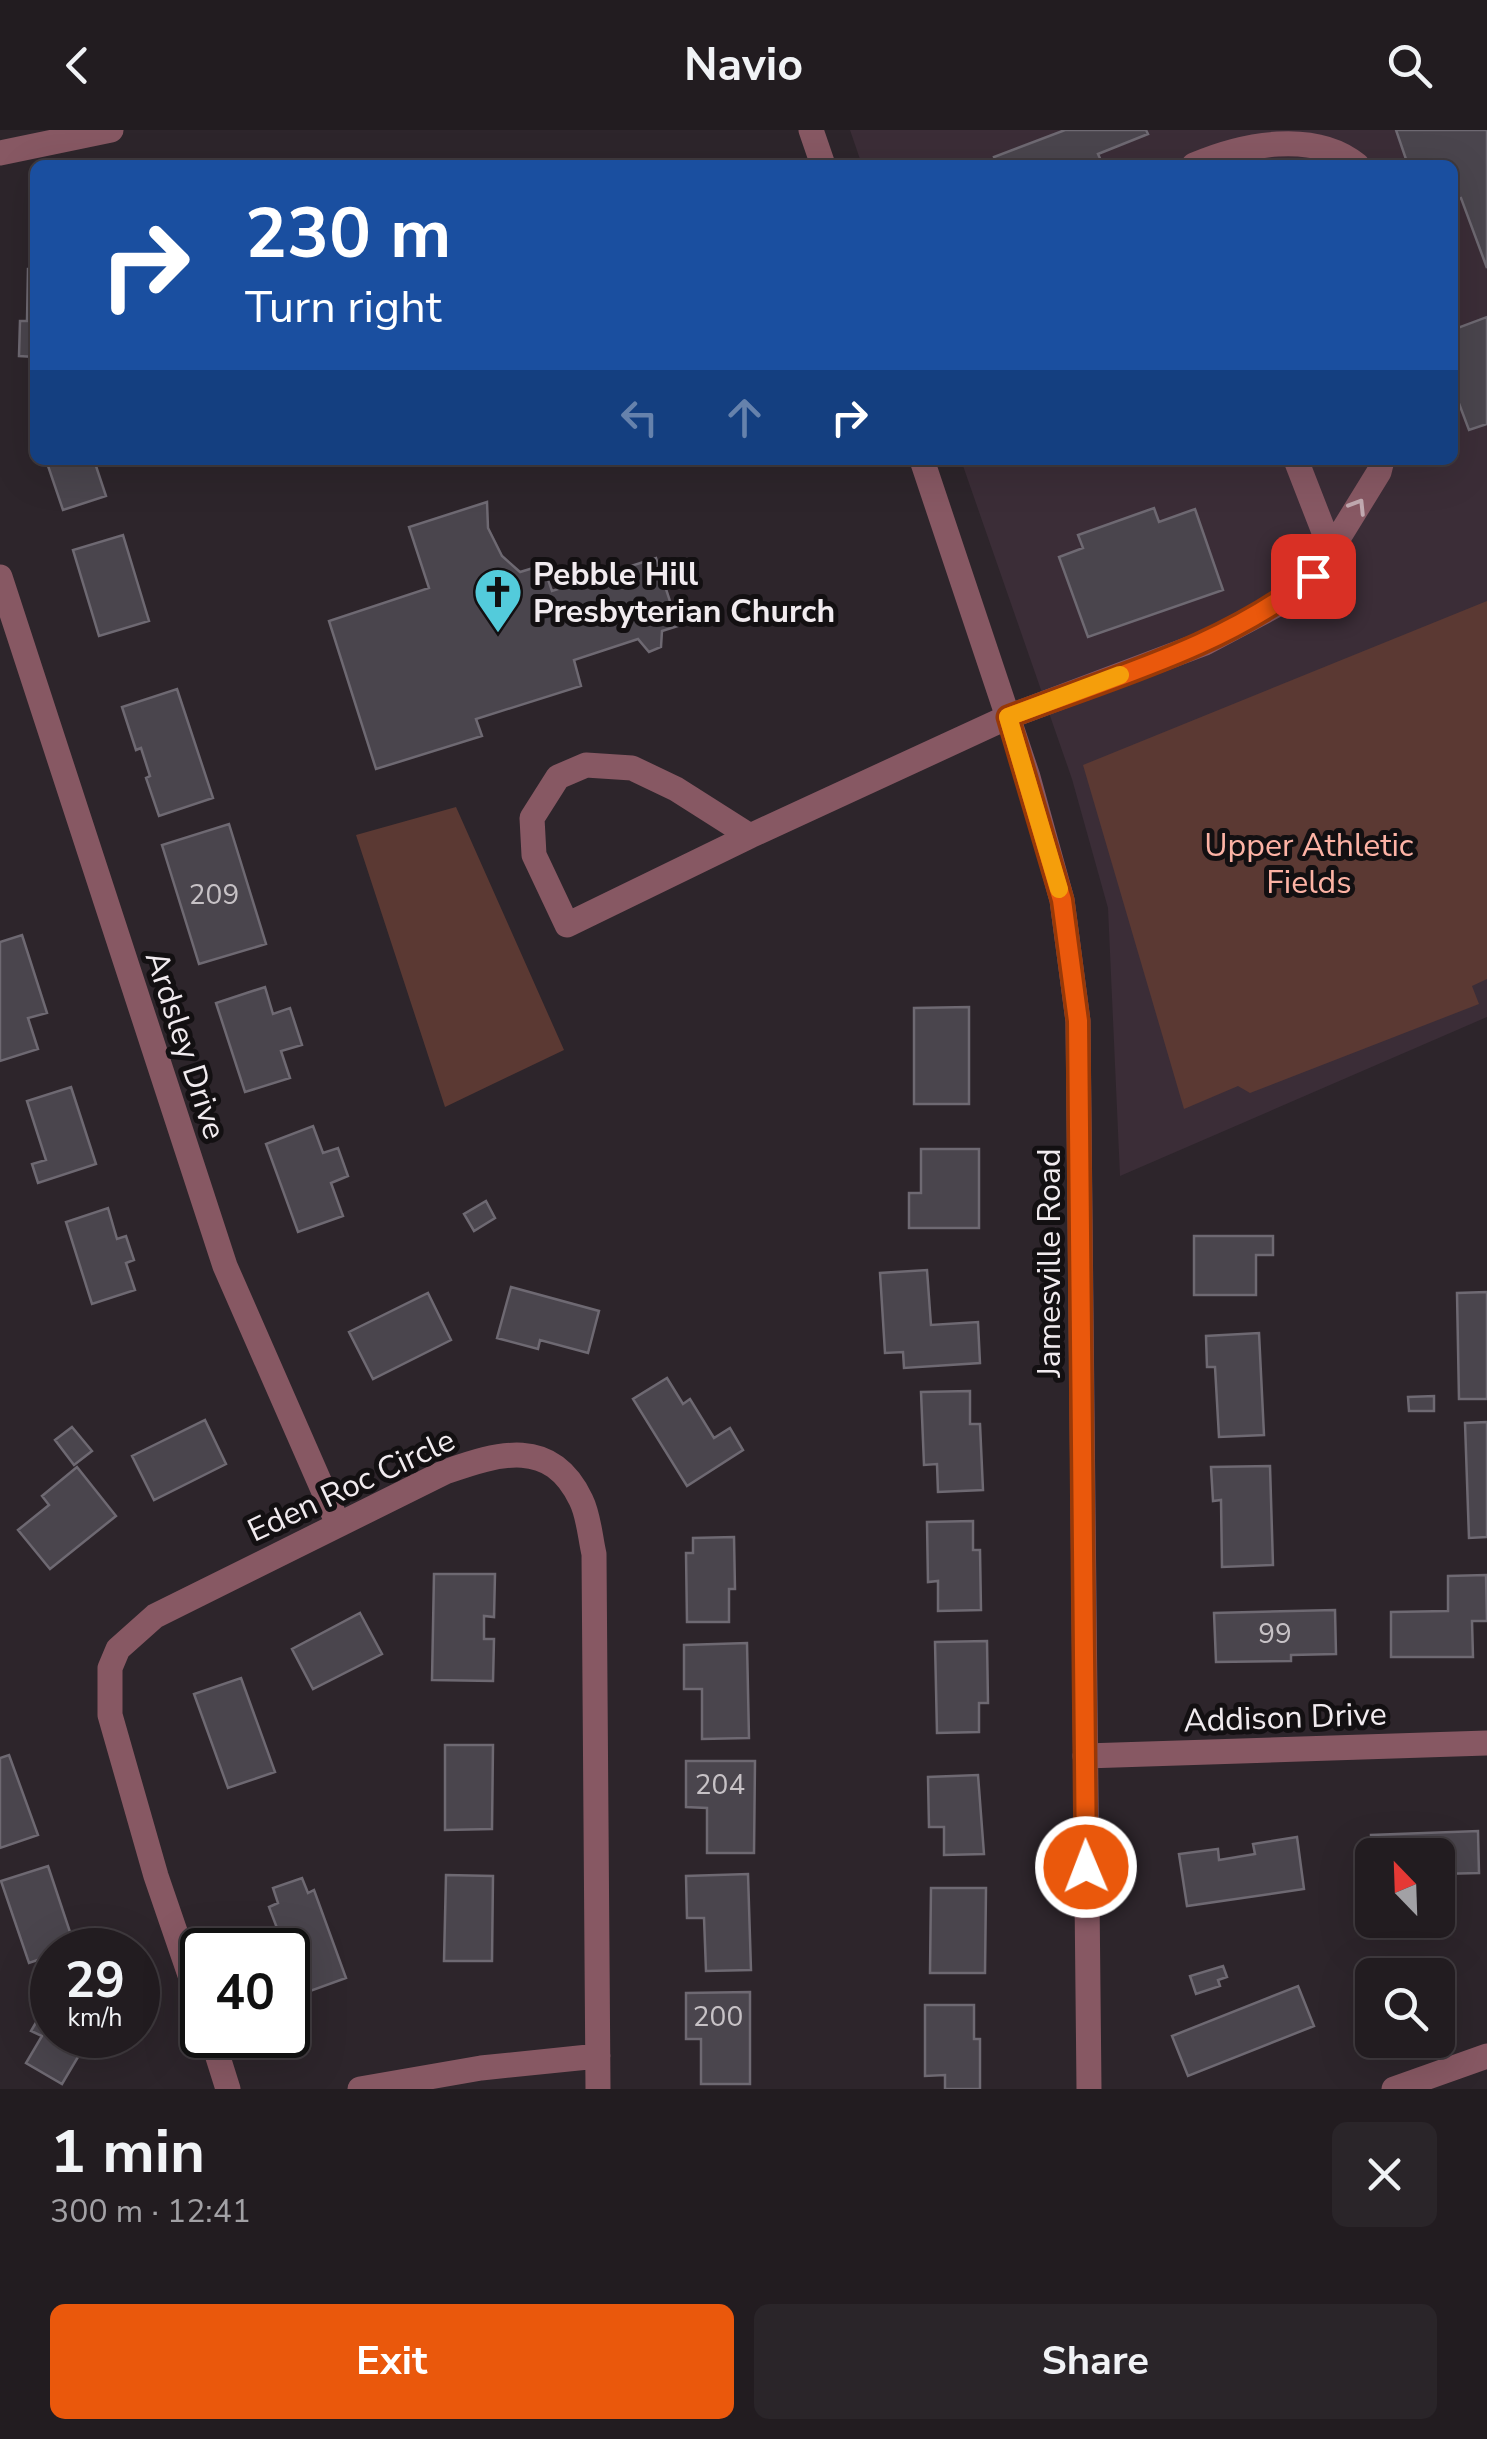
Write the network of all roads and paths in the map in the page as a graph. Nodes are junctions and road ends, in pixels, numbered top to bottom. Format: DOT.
graph roads {
  1 [pos="111,130"];
  2 [pos="812,130"];
  3 [pos="34,138"];
  4 [pos="0,153"];
  5 [pos="821,160"];
  6 [pos="1205,160"];
  7 [pos="1353,160"];
  8 [pos="924,465"];
  9 [pos="1298,465"];
  10 [pos="1381,465"];
  11 [pos="1331,550"];
  12 [pos="0,577"];
  13 [pos="1008,717"];
  14 [pos="750,836"];
  15 [pos="338,1524"];
  16 [pos="1487,1743"];
  17 [pos="1086,1756"];
  18 [pos="180,1946"];
  19 [pos="598,2056"];
  20 [pos="1487,2056"];
  21 [pos="218,2058"];
  22 [pos="228,2089"];
  23 [pos="360,2089"];
  24 [pos="598,2089"];
  25 [pos="1088,2089"];
  26 [pos="1394,2089"];
  1 -- 3 [label="street"];
  2 -- 5 [label="street"];
  3 -- 4 [label="street"];
  6 -- 7 [label="street"];
  8 -- 13 [label="street, Jamesville Road"];
  9 -- 11 [label="street"];
  11 -- 10 [label="street, one-way"];
  11 -- 13 [label="street"];
  12 -- 15 [label="street, Ardsley Drive"];
  13 -- 14 [label="street"];
  13 -- 17 [label="street, Jamesville Road"];
  14 -- 14 [label="street"];
  15 -- 18 [label="street, Eden Roc Circle"];
  15 -- 19 [label="street, Eden Roc Circle"];
  16 -- 17 [label="street, Addison Drive"];
  17 -- 25 [label="street, Jamesville Road"];
  19 -- 23 [label="street"];
  19 -- 24 [label="street, Eden Roc Circle"];
  20 -- 26 [label="street"];
  21 -- 22 [label="street"];
}
